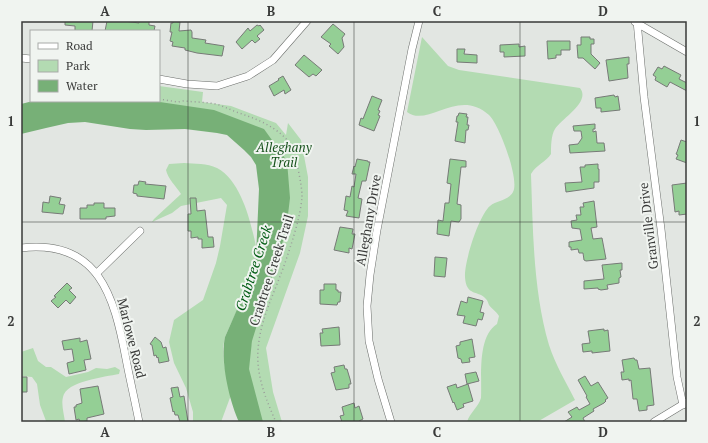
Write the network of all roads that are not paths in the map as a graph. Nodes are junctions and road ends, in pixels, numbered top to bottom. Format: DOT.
graph roads {
  1 [pos="307,21"];
  2 [pos="419,21"];
  3 [pos="636,22"];
  4 [pos="687,52"];
  5 [pos="160,79"];
  6 [pos="140,231"];
  7 [pos="21,248"];
  8 [pos="97,273"];
  9 [pos="685,403"];
  10 [pos="139,422"];
  11 [pos="392,422"];
  12 [pos="654,422"];
  1 -- 5 [label="street"];
  2 -- 11 [label="street, Alleghany Drive"];
  3 -- 4 [label="street"];
  3 -- 9 [label="street, Granville Drive"];
  6 -- 8 [label="street"];
  7 -- 8 [label="street, Marlowe Road"];
  8 -- 10 [label="street, Marlowe Road"];
  9 -- 12 [label="street"];
}
